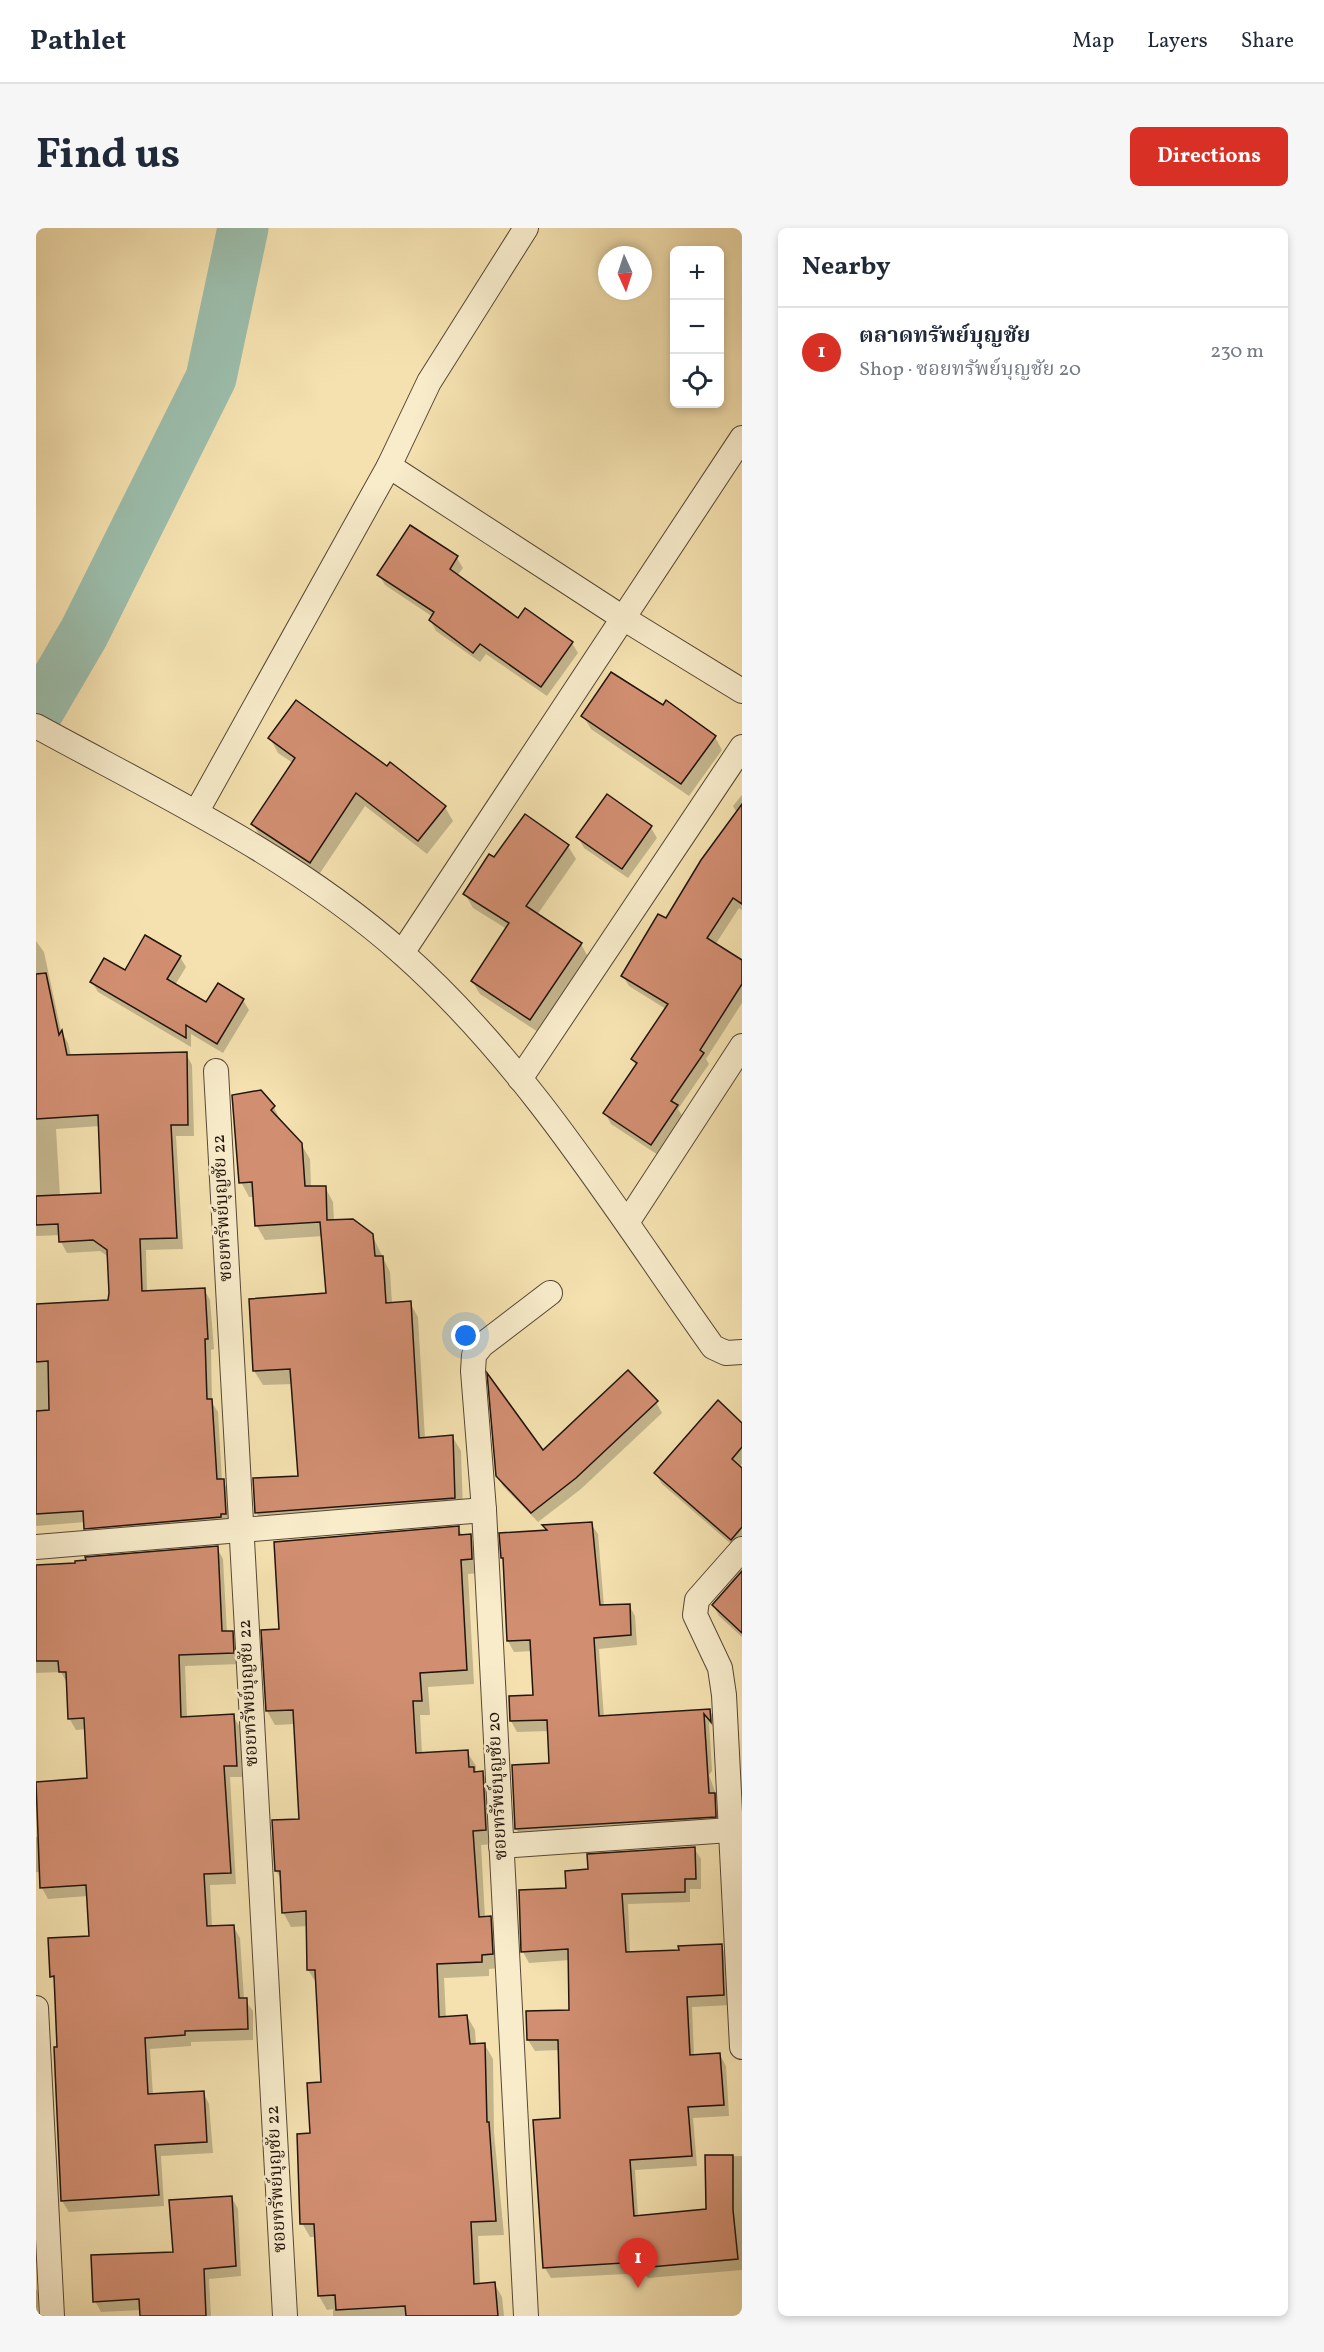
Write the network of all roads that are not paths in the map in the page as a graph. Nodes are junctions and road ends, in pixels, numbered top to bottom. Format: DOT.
graph roads {
  1 [pos="526,228"];
  2 [pos="742,438"];
  3 [pos="389,466"];
  4 [pos="623,618"];
  5 [pos="742,692"];
  6 [pos="36,726"];
  7 [pos="742,747"];
  8 [pos="197,811"];
  9 [pos="402,953"];
  10 [pos="742,1046"];
  11 [pos="216,1071"];
  12 [pos="520,1079"];
  13 [pos="628,1221"];
  14 [pos="550,1293"];
  15 [pos="742,1352"];
  16 [pos="484,1509"];
  17 [pos="240,1530"];
  18 [pos="36,1547"];
  19 [pos="742,1549"];
  20 [pos="730,1830"];
  21 [pos="501,1846"];
  22 [pos="36,2008"];
  23 [pos="742,2047"];
  24 [pos="52,2316"];
  25 [pos="285,2316"];
  26 [pos="526,2316"];
  1 -- 3 [label="street"];
  2 -- 4 [label="street"];
  3 -- 4 [label="street"];
  3 -- 8 [label="street"];
  4 -- 5 [label="street"];
  4 -- 9 [label="street"];
  6 -- 8 [label="street"];
  7 -- 12 [label="street"];
  8 -- 9 [label="street"];
  9 -- 12 [label="street"];
  10 -- 13 [label="street"];
  11 -- 17 [label="street, ซอยทรัพย์บุญชัย 22"];
  12 -- 13 [label="street"];
  13 -- 15 [label="street"];
  14 -- 16 [label="street, ซอยทรัพย์บุญชัย 20"];
  16 -- 17 [label="street"];
  16 -- 21 [label="street, ซอยทรัพย์บุญชัย 20"];
  17 -- 18 [label="street"];
  17 -- 25 [label="street, ซอยทรัพย์บุญชัย 22"];
  19 -- 20 [label="street"];
  20 -- 21 [label="street"];
  20 -- 23 [label="street"];
  21 -- 26 [label="street, ซอยทรัพย์บุญชัย 20"];
  22 -- 24 [label="street"];
}
